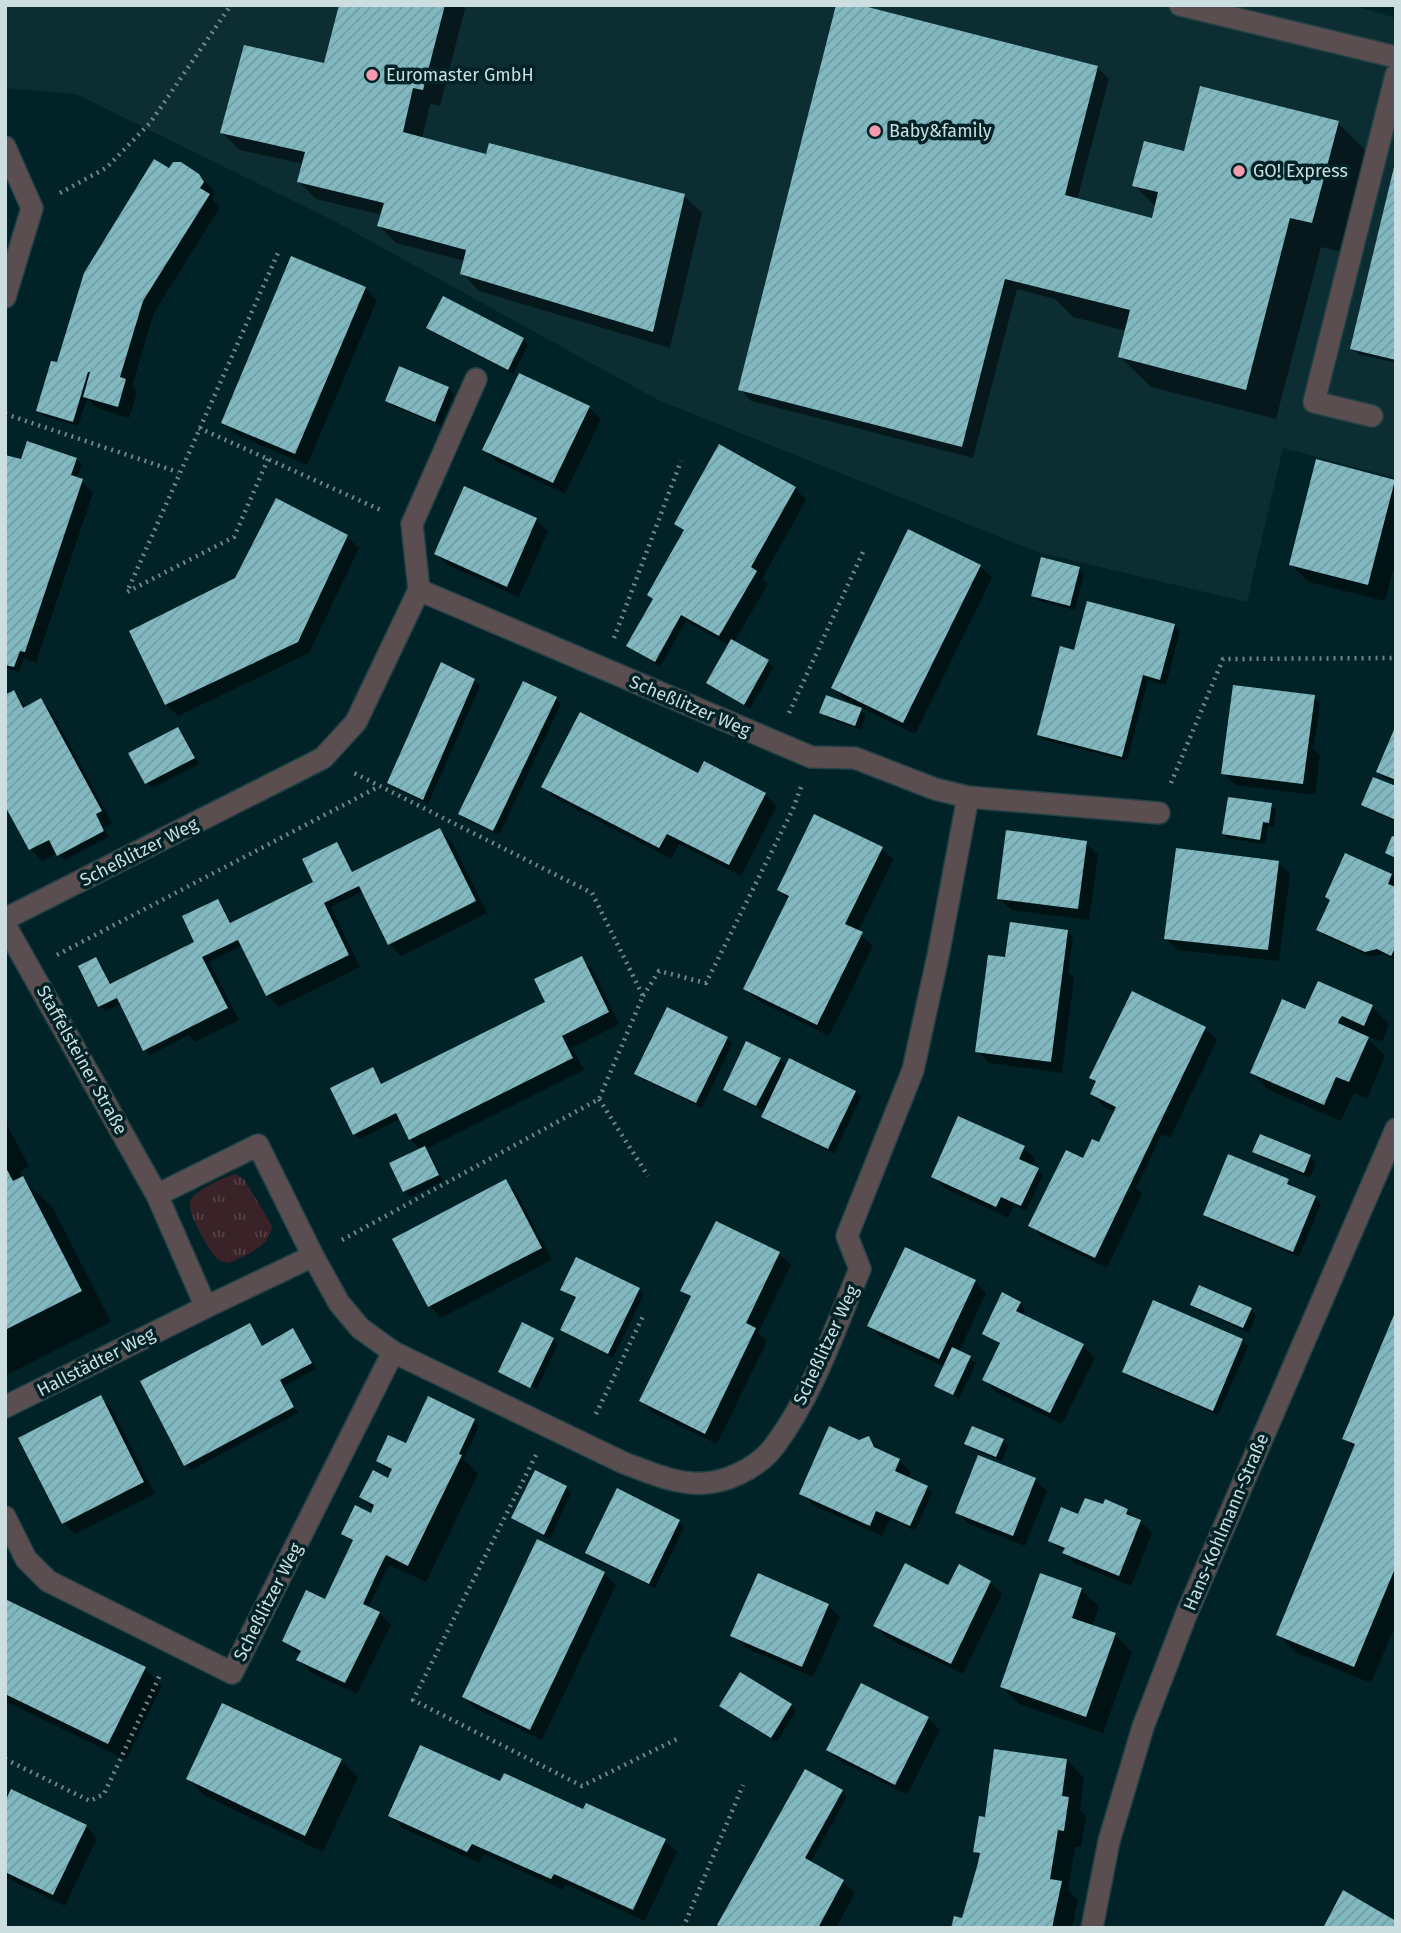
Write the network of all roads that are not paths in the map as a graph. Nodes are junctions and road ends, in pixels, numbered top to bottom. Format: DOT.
graph roads {
  1 [pos="1180,5"];
  2 [pos="1396,57"];
  3 [pos="1396,75"];
  4 [pos="5,148"];
  5 [pos="5,297"];
  6 [pos="476,379"];
  7 [pos="1372,416"];
  8 [pos="419,590"];
  9 [pos="968,797"];
  10 [pos="1159,813"];
  11 [pos="5,922"];
  12 [pos="1396,1129"];
  13 [pos="157,1195"];
  14 [pos="313,1255"];
  15 [pos="206,1307"];
  16 [pos="393,1352"];
  17 [pos="5,1407"];
  18 [pos="5,1517"];
  19 [pos="1092,1928"];
  1 -- 2 [label="street"];
  3 -- 7 [label="street"];
  4 -- 5 [label="street"];
  6 -- 8 [label="street"];
  8 -- 9 [label="street, Scheßlitzer Weg"];
  8 -- 11 [label="street, Scheßlitzer Weg"];
  9 -- 10 [label="street, Scheßlitzer Weg"];
  9 -- 16 [label="street, Scheßlitzer Weg"];
  11 -- 13 [label="street, Staffelsteiner Straße"];
  12 -- 19 [label="street, Hans-Kohlmann-Straße"];
  13 -- 14 [label="street"];
  13 -- 15 [label="street, Staffelsteiner Straße"];
  14 -- 15 [label="street"];
  14 -- 16 [label="street, Scheßlitzer Weg"];
  15 -- 17 [label="street, Hallstädter Weg"];
  16 -- 18 [label="street, Scheßlitzer Weg"];
}
